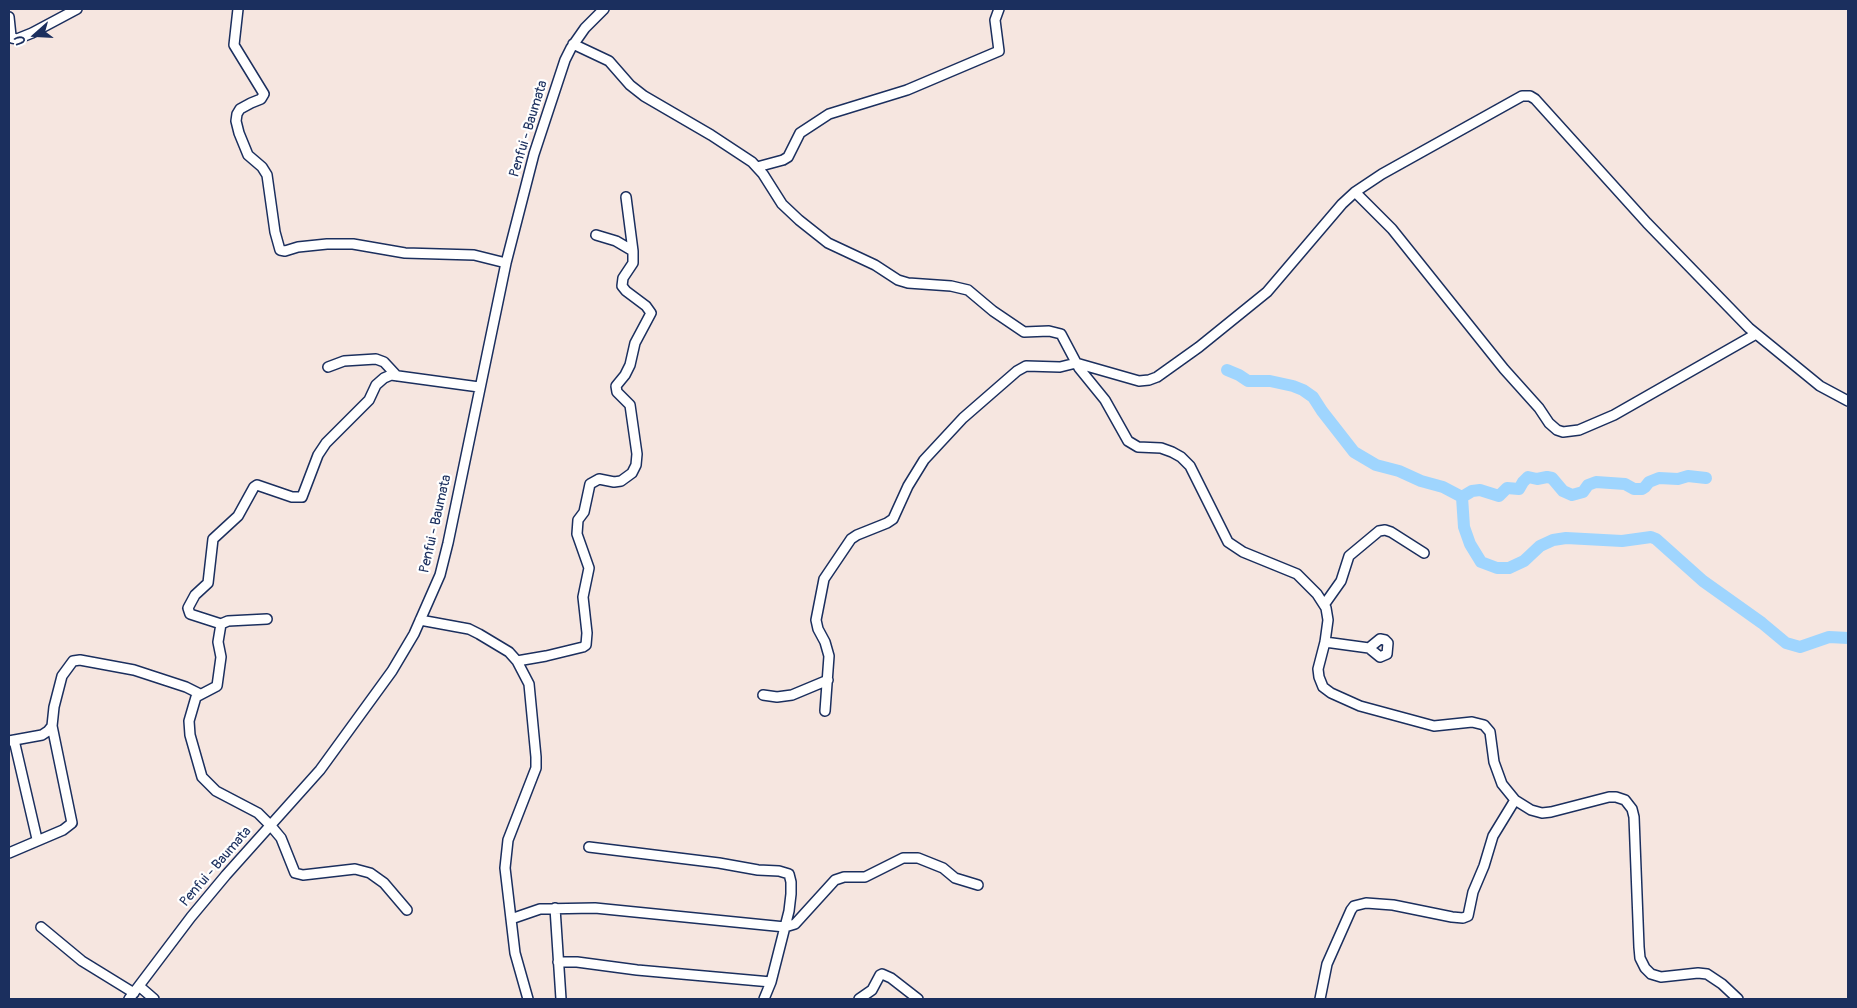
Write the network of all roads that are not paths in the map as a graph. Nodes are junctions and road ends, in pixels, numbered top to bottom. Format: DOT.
graph roads {
  1 [pos="77,9"];
  2 [pos="238,9"];
  3 [pos="604,9"];
  4 [pos="999,9"];
  5 [pos="9,17"];
  6 [pos="573,44"];
  7 [pos="757,166"];
  8 [pos="1355,192"];
  9 [pos="626,197"];
  10 [pos="596,235"];
  11 [pos="633,251"];
  12 [pos="506,263"];
  13 [pos="1756,334"];
  14 [pos="1076,363"];
  15 [pos="328,367"];
  16 [pos="397,376"];
  17 [pos="480,387"];
  18 [pos="1848,401"];
  19 [pos="1424,553"];
  20 [pos="1324,605"];
  21 [pos="267,619"];
  22 [pos="420,620"];
  23 [pos="221,624"];
  24 [pos="1325,642"];
  25 [pos="1369,648"];
  26 [pos="517,661"];
  27 [pos="828,680"];
  28 [pos="200,694"];
  29 [pos="763,695"];
  30 [pos="825,712"];
  31 [pos="52,726"];
  32 [pos="12,740"];
  33 [pos="1515,800"];
  34 [pos="271,826"];
  35 [pos="37,839"];
  36 [pos="589,847"];
  37 [pos="9,852"];
  38 [pos="978,885"];
  39 [pos="555,908"];
  40 [pos="407,910"];
  41 [pos="511,919"];
  42 [pos="41,927"];
  43 [pos="785,927"];
  44 [pos="558,962"];
  45 [pos="771,982"];
  46 [pos="134,993"];
  47 [pos="154,999"];
  48 [pos="528,999"];
  49 [pos="561,999"];
  50 [pos="764,999"];
  51 [pos="859,999"];
  52 [pos="918,999"];
  53 [pos="1320,999"];
  54 [pos="1738,999"];
  1 -- 5 [label="street"];
  2 -- 12 [label="street"];
  3 -- 6 [label="street, Penfui - Baumata"];
  4 -- 7 [label="street"];
  6 -- 7 [label="street"];
  6 -- 12 [label="street, Penfui - Baumata"];
  7 -- 14 [label="street"];
  8 -- 13 [label="street"];
  8 -- 13 [label="street"];
  8 -- 14 [label="street"];
  9 -- 11 [label="street"];
  10 -- 11 [label="street"];
  11 -- 26 [label="street"];
  12 -- 17 [label="street, Penfui - Baumata"];
  13 -- 18 [label="street"];
  14 -- 20 [label="street"];
  14 -- 27 [label="street"];
  15 -- 16 [label="street"];
  16 -- 17 [label="street"];
  16 -- 23 [label="street"];
  17 -- 22 [label="street, Penfui - Baumata"];
  19 -- 20 [label="street"];
  20 -- 24 [label="street"];
  21 -- 23 [label="street"];
  22 -- 26 [label="street"];
  22 -- 34 [label="street, Penfui - Baumata"];
  23 -- 28 [label="street"];
  24 -- 25 [label="street"];
  24 -- 33 [label="street"];
  26 -- 41 [label="street"];
  27 -- 29 [label="street"];
  27 -- 30 [label="street"];
  28 -- 31 [label="street"];
  28 -- 34 [label="street"];
  31 -- 32 [label="street"];
  31 -- 35 [label="street"];
  32 -- 35 [label="street"];
  33 -- 53 [label="street"];
  33 -- 54 [label="street"];
  34 -- 40 [label="street"];
  34 -- 46 [label="street, Penfui - Baumata"];
  35 -- 37 [label="street"];
  36 -- 43 [label="street"];
  38 -- 43 [label="street"];
  39 -- 41 [label="street"];
  39 -- 43 [label="street"];
  39 -- 44 [label="street"];
  41 -- 48 [label="street"];
  42 -- 46 [label="street"];
  43 -- 45 [label="street"];
  44 -- 45 [label="street"];
  44 -- 49 [label="street"];
  45 -- 50 [label="street"];
  46 -- 47 [label="street"];
  51 -- 52 [label="street"];
}
